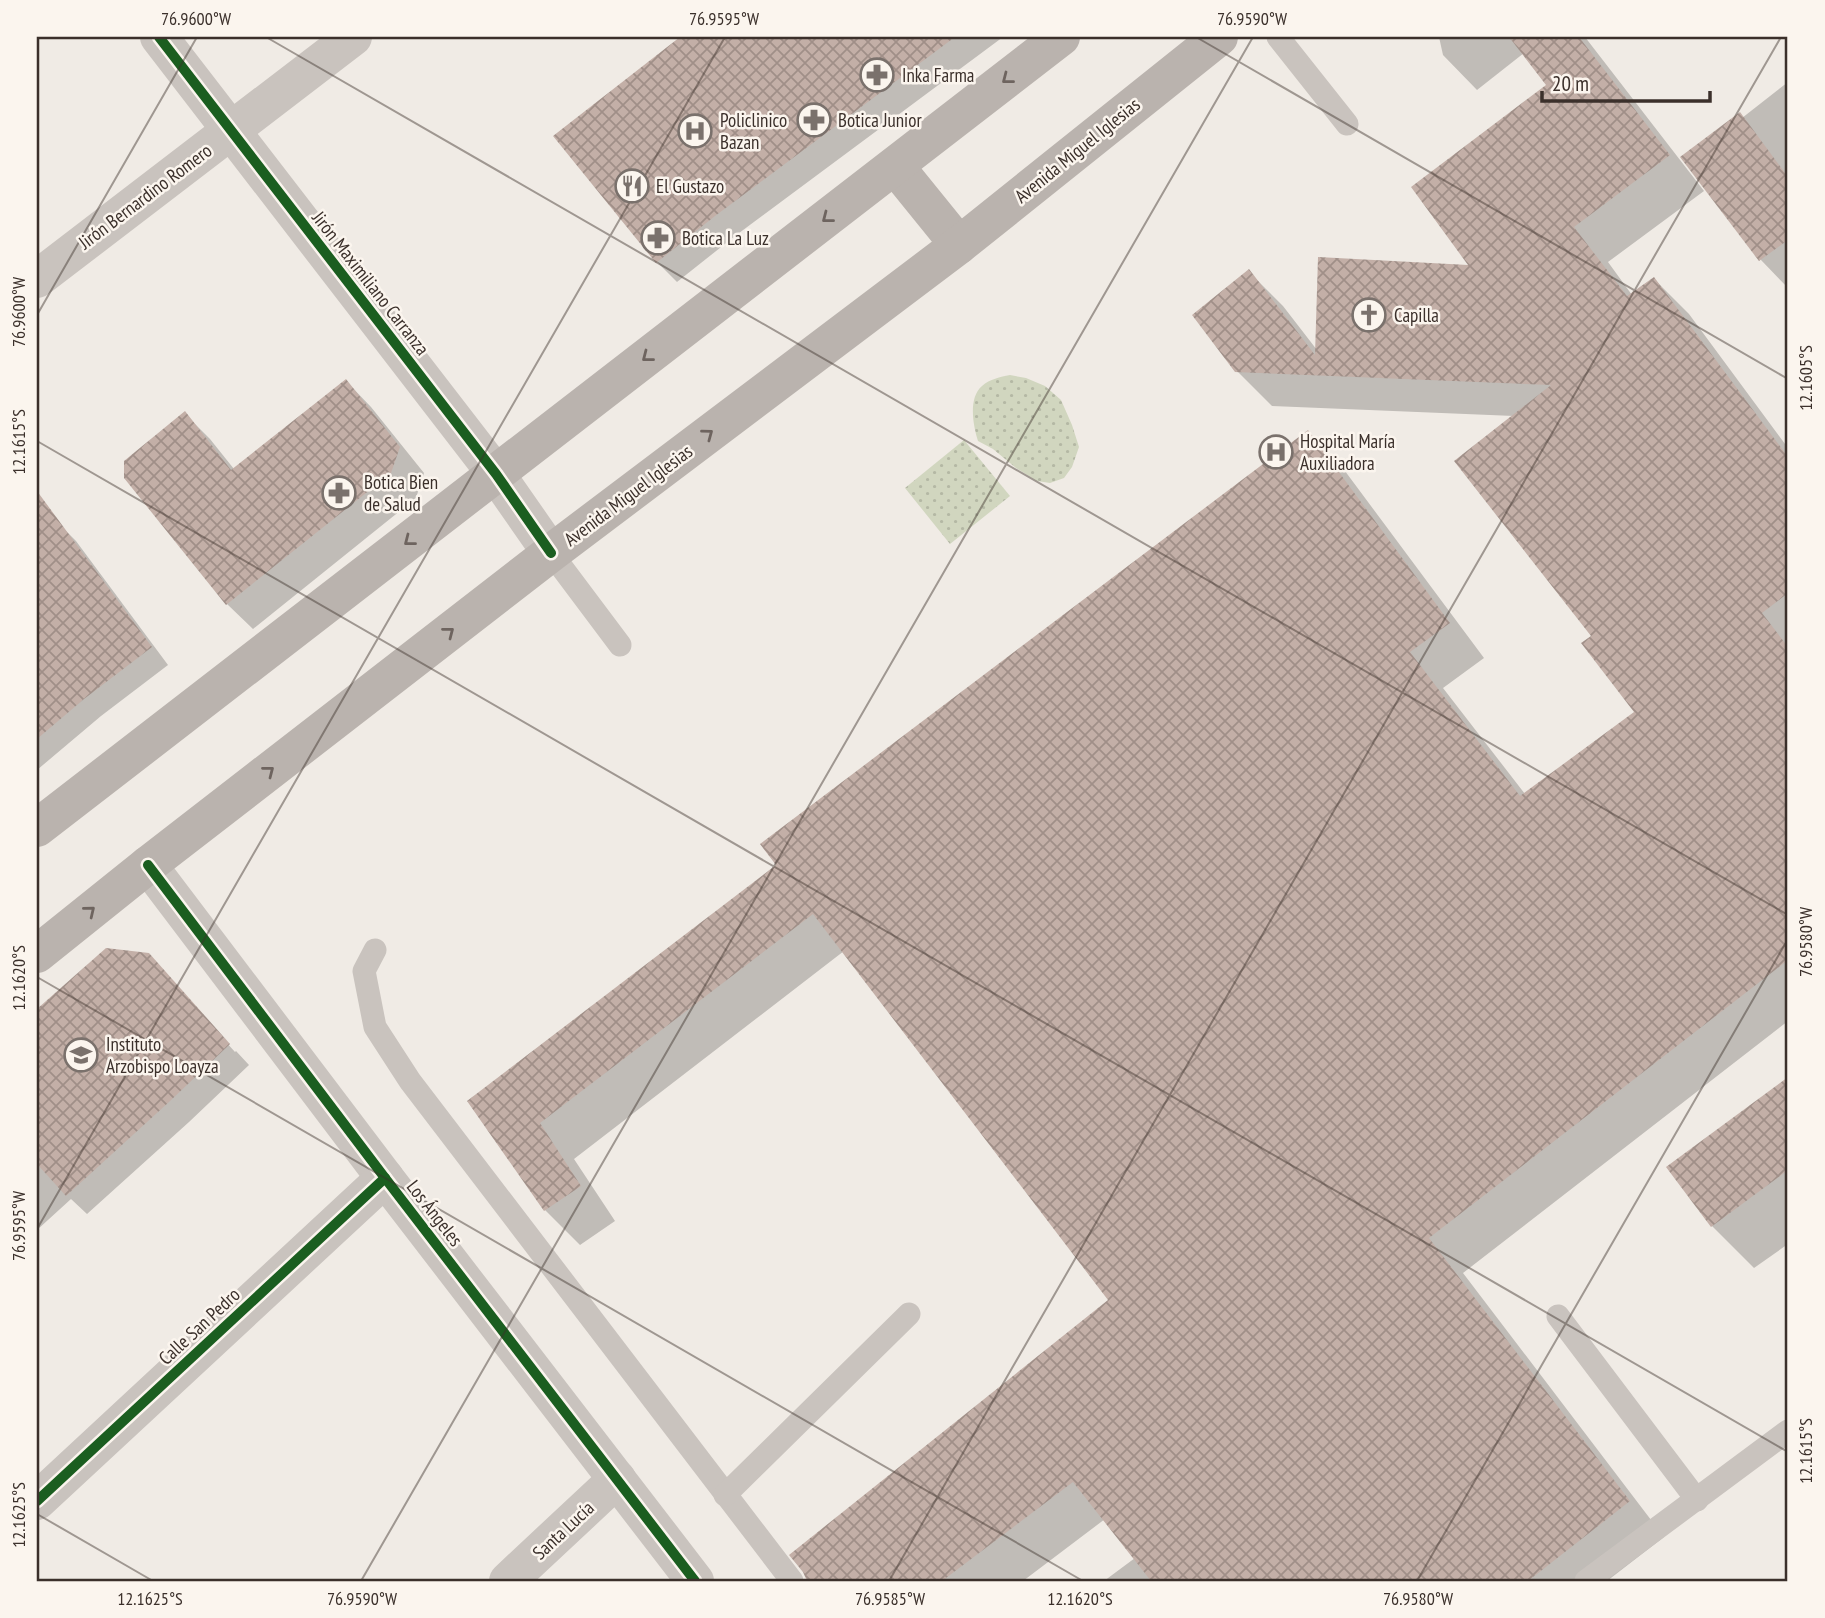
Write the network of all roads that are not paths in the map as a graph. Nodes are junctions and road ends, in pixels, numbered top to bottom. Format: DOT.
graph roads {
  1 [pos="159,37"];
  2 [pos="353,37"];
  3 [pos="1061,37"];
  4 [pos="1219,37"];
  5 [pos="1278,37"];
  6 [pos="1346,124"];
  7 [pos="231,130"];
  8 [pos="895,166"];
  9 [pos="959,244"];
  10 [pos="37,279"];
  11 [pos="496,474"];
  12 [pos="551,553"];
  13 [pos="620,645"];
  14 [pos="37,828"];
  15 [pos="148,865"];
  16 [pos="375,950"];
  17 [pos="37,954"];
  18 [pos="385,1178"];
  19 [pos="909,1314"];
  20 [pos="1558,1316"];
  21 [pos="1788,1431"];
  22 [pos="617,1479"];
  23 [pos="725,1495"];
  24 [pos="1697,1500"];
  25 [pos="37,1501"];
  26 [pos="508,1581"];
  27 [pos="695,1581"];
  28 [pos="792,1581"];
  29 [pos="1586,1581"];
  1 -- 7 [label="street, Jirón Maximiliano Carranza"];
  2 -- 7 [label="street, Jirón Bernardino Romero"];
  3 -- 8 [label="main road, one-way"];
  4 -- 9 [label="main road, Avenida Miguel Iglesias"];
  5 -- 6 [label="lane"];
  7 -- 10 [label="street, Jirón Bernardino Romero"];
  7 -- 11 [label="street, Jirón Maximiliano Carranza"];
  8 -- 9 [label="main road"];
  8 -- 11 [label="main road, one-way"];
  12 -- 9 [label="main road, Avenida Miguel Iglesias, one-way"];
  11 -- 12 [label="street, Jirón Maximiliano Carranza"];
  11 -- 14 [label="main road, one-way"];
  12 -- 13 [label="lane"];
  15 -- 12 [label="main road, Avenida Miguel Iglesias, one-way"];
  17 -- 15 [label="main road, Avenida Miguel Iglesias, one-way"];
  15 -- 18 [label="street, Los Ángeles"];
  16 -- 23 [label="lane"];
  18 -- 22 [label="street, Los Ángeles"];
  18 -- 25 [label="street, Calle San Pedro"];
  19 -- 23 [label="lane"];
  20 -- 24 [label="lane"];
  21 -- 24 [label="lane"];
  22 -- 26 [label="street, Santa Lucía"];
  22 -- 27 [label="street, Los Ángeles"];
  23 -- 28 [label="lane"];
  24 -- 29 [label="lane"];
}
